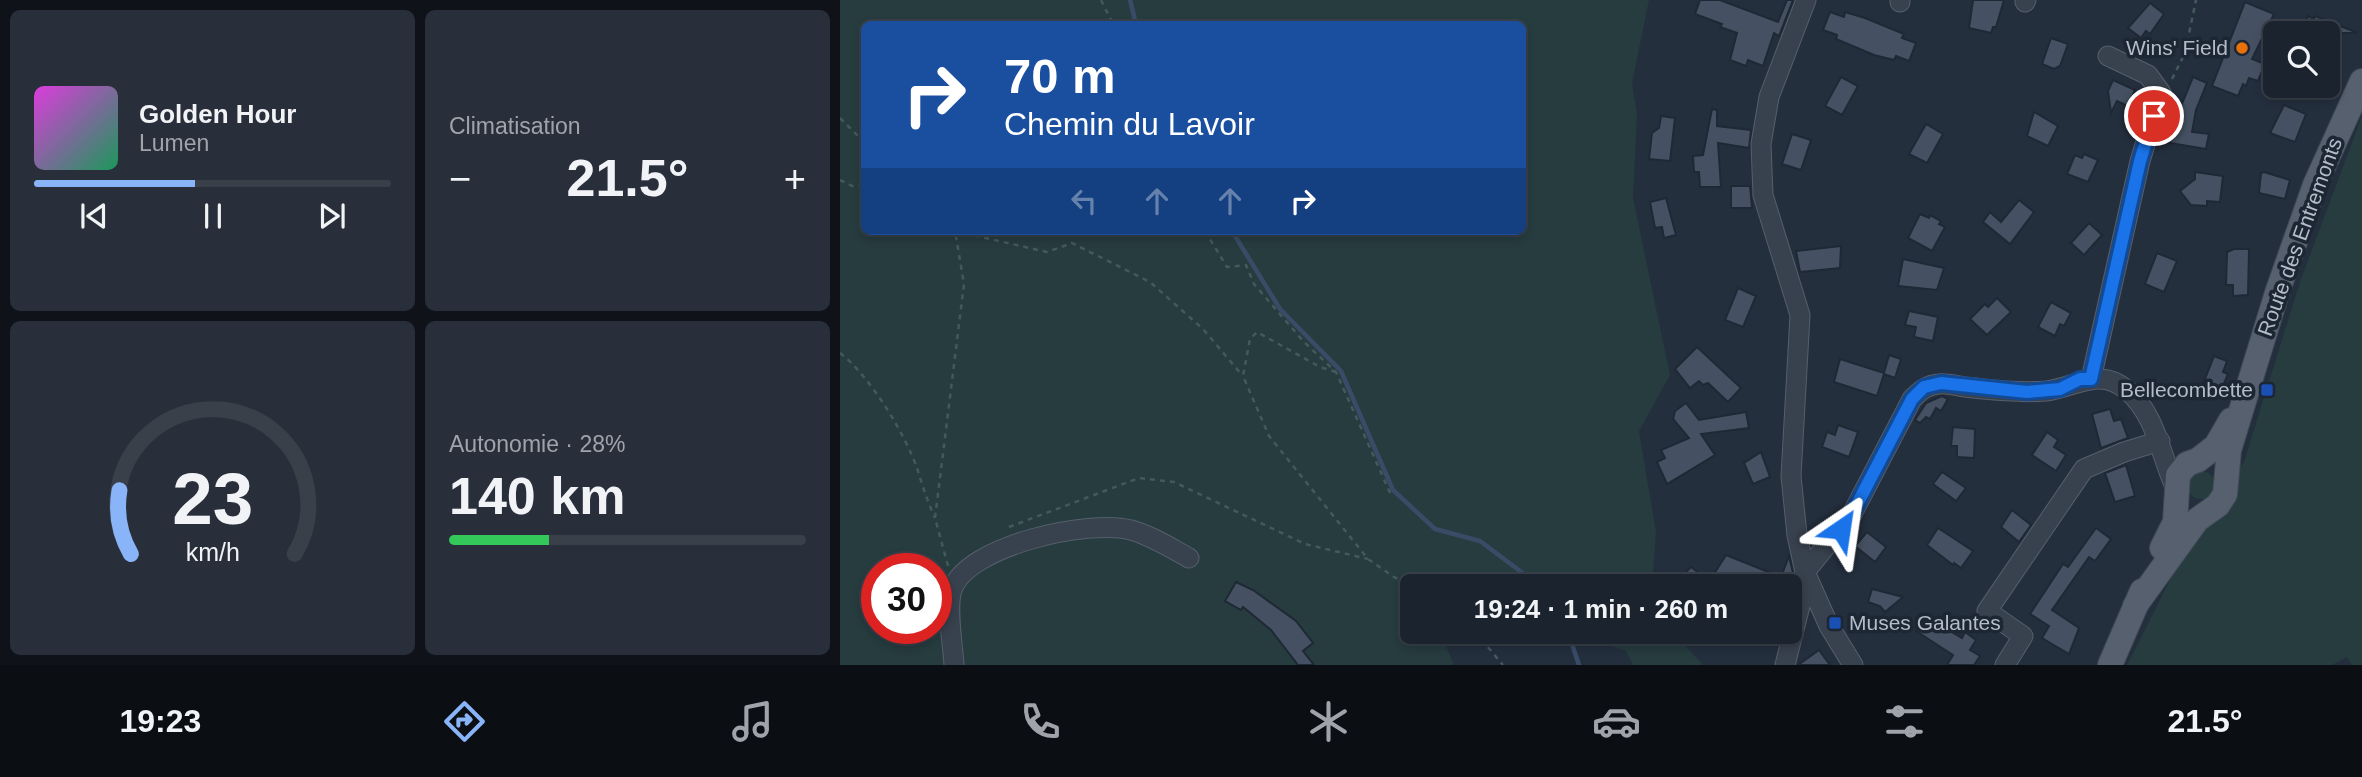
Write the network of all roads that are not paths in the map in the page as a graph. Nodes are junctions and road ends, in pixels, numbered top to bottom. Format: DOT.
graph roads {
  1 [pos="1807,0"];
  2 [pos="2108,56"];
  3 [pos="2362,81"];
  4 [pos="2091,379"];
  5 [pos="2245,395"];
  6 [pos="2161,441"];
  7 [pos="2195,461"];
  8 [pos="2225,476"];
  9 [pos="2177,493"];
  10 [pos="2207,510"];
  11 [pos="1189,558"];
  12 [pos="1805,572"];
  13 [pos="2135,606"];
  14 [pos="954,665"];
  15 [pos="1785,665"];
  16 [pos="1853,665"];
  17 [pos="2005,665"];
  18 [pos="2110,665"];
  1 -- 12 [label="street"];
  2 -- 4 [label="street"];
  3 -- 5 [label="main road, Route des Entremonts"];
  4 -- 6 [label="street"];
  4 -- 12 [label="street"];
  5 -- 7 [label="main road, Route des Entremonts"];
  5 -- 8 [label="main road, Route des Entremonts"];
  6 -- 7 [label="street"];
  6 -- 9 [label="street"];
  6 -- 17 [label="street"];
  7 -- 8 [label="main road"];
  7 -- 9 [label="main road, Route des Entremonts"];
  8 -- 10 [label="main road, Route des Entremonts"];
  9 -- 10 [label="main road"];
  9 -- 13 [label="main road, Route des Entremonts"];
  10 -- 13 [label="main road, Route des Entremonts"];
  11 -- 14 [label="street"];
  12 -- 15 [label="street"];
  12 -- 16 [label="street"];
  13 -- 18 [label="main road, Route des Entremonts"];
}
